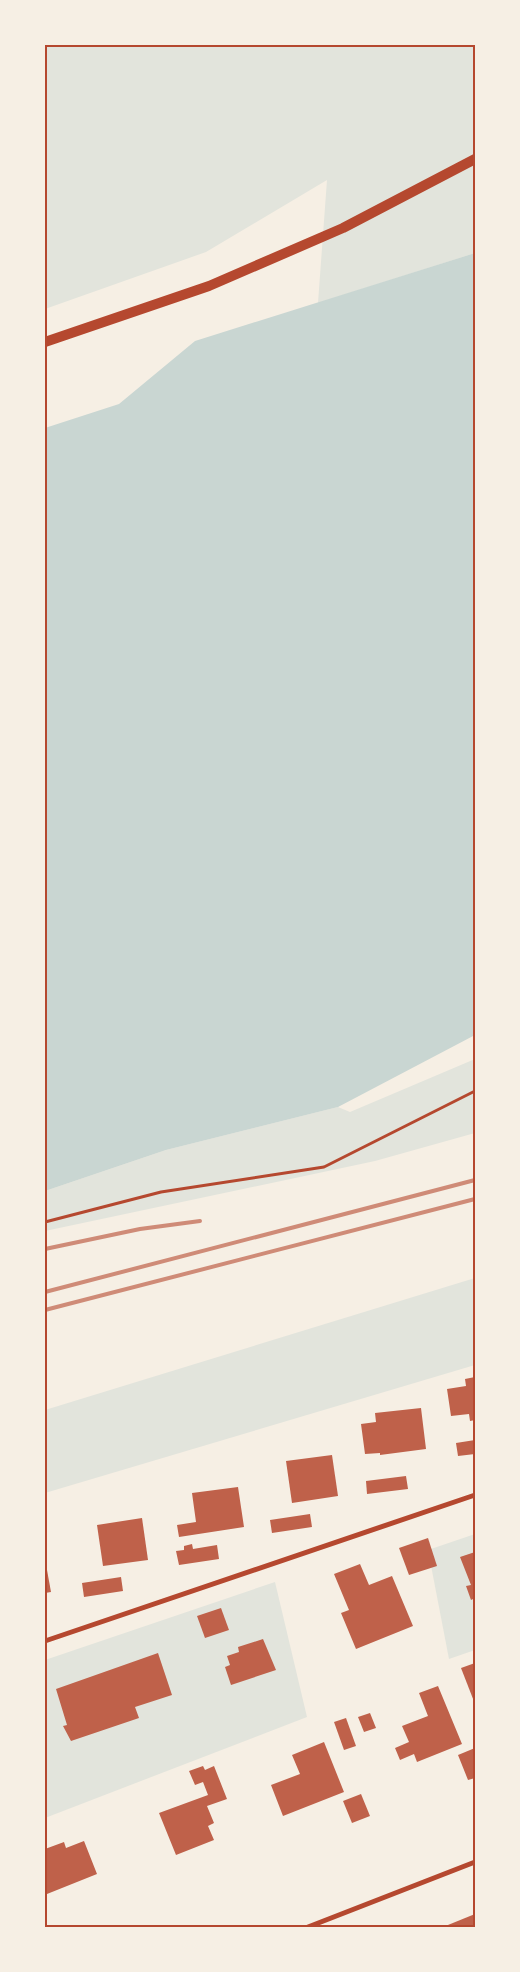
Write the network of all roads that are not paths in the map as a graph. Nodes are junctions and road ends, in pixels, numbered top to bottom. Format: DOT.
graph roads {
  1 [pos="475,159"];
  2 [pos="45,342"];
  3 [pos="475,1495"];
  4 [pos="45,1641"];
  5 [pos="475,1862"];
  6 [pos="308,1927"];
  1 -- 2 [label="main road"];
  3 -- 4 [label="street"];
  5 -- 6 [label="street"];
}
